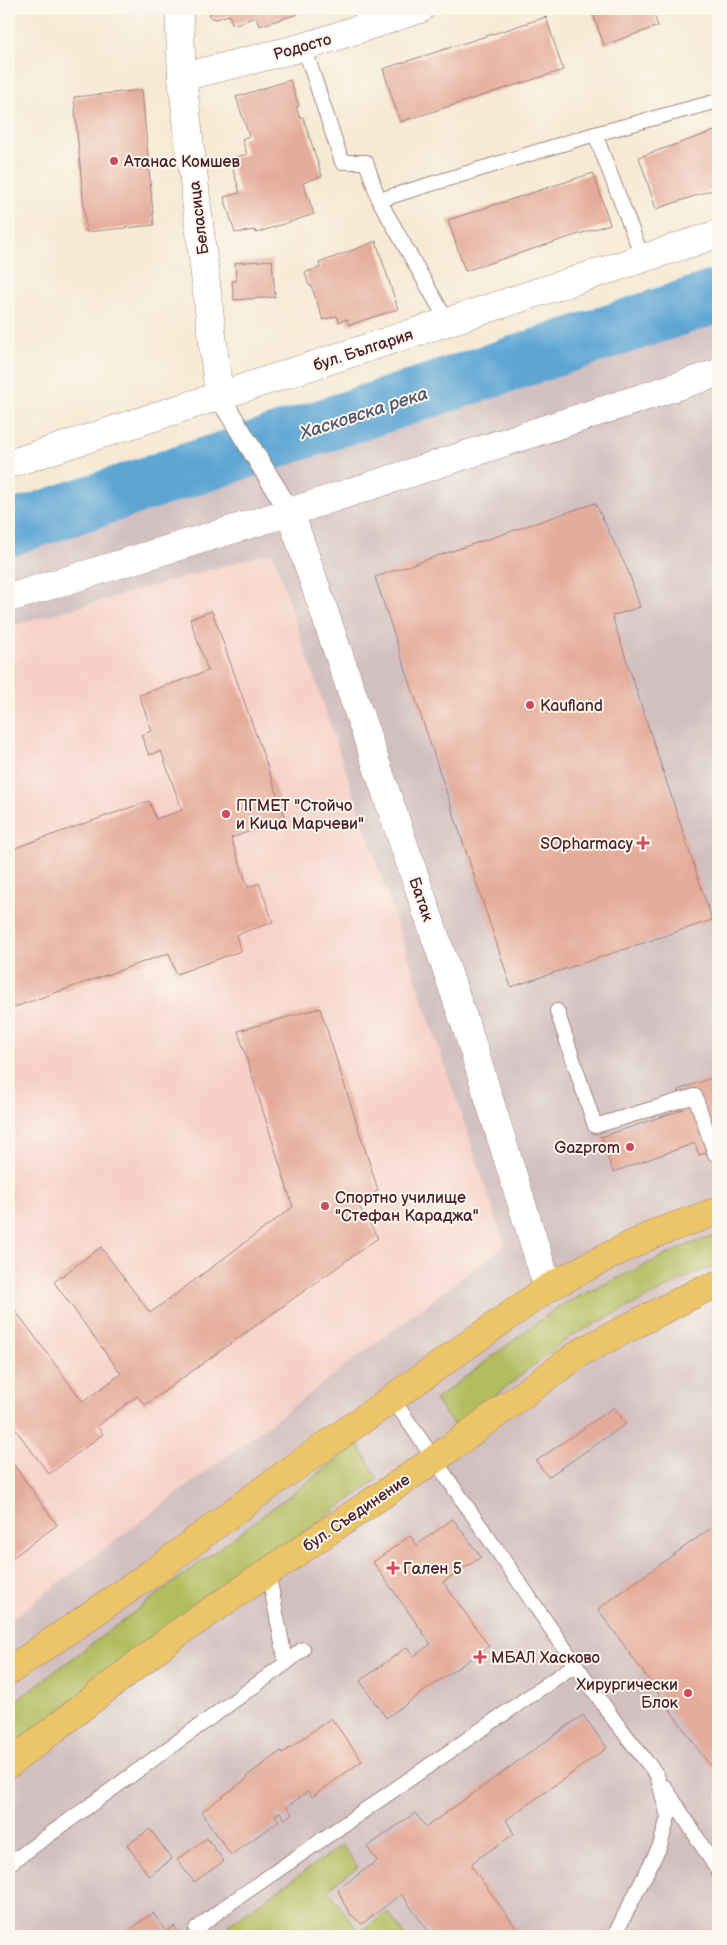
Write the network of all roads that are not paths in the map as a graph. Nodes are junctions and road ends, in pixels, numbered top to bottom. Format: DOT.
graph roads {
  1 [pos="179,9"];
  2 [pos="420,9"];
  3 [pos="304,47"];
  4 [pos="182,77"];
  5 [pos="718,101"];
  6 [pos="595,134"];
  7 [pos="379,200"];
  8 [pos="718,234"];
  9 [pos="643,258"];
  10 [pos="447,321"];
  11 [pos="718,373"];
  12 [pos="219,396"];
  13 [pos="9,464"];
  14 [pos="290,512"];
  15 [pos="9,598"];
  16 [pos="557,1011"];
  17 [pos="718,1154"];
  18 [pos="718,1211"];
  19 [pos="718,1285"];
  20 [pos="548,1288"];
  21 [pos="392,1398"];
  22 [pos="435,1459"];
  23 [pos="268,1572"];
  24 [pos="303,1649"];
  25 [pos="286,1662"];
  26 [pos="576,1664"];
  27 [pos="9,1671"];
  28 [pos="9,1764"];
  29 [pos="657,1775"];
  30 [pos="9,1864"];
  31 [pos="718,1870"];
  32 [pos="202,1936"];
  33 [pos="614,1936"];
  1 -- 4 [label="street, Беласица"];
  2 -- 3 [label="street, Родосто"];
  3 -- 4 [label="street, Родосто"];
  3 -- 7 [label="lane"];
  4 -- 12 [label="street, Беласица"];
  5 -- 6 [label="lane"];
  6 -- 7 [label="lane"];
  6 -- 9 [label="lane"];
  7 -- 10 [label="lane"];
  8 -- 9 [label="street, бул. България"];
  9 -- 10 [label="street, бул. България"];
  10 -- 12 [label="street, бул. България"];
  11 -- 14 [label="street"];
  12 -- 13 [label="street, бул. България"];
  12 -- 14 [label="street"];
  14 -- 15 [label="street"];
  14 -- 20 [label="street, Батак"];
  16 -- 17 [label="lane"];
  18 -- 20 [label="main road"];
  19 -- 22 [label="main road, бул. Съединение"];
  20 -- 21 [label="main road"];
  21 -- 22 [label="lane"];
  21 -- 27 [label="main road"];
  22 -- 23 [label="main road, бул. Съединение"];
  22 -- 26 [label="lane"];
  23 -- 25 [label="lane"];
  23 -- 28 [label="main road, бул. Съединение"];
  24 -- 25 [label="lane"];
  25 -- 30 [label="lane"];
  26 -- 29 [label="lane"];
  26 -- 32 [label="lane"];
  29 -- 31 [label="lane"];
  29 -- 33 [label="lane"];
}
